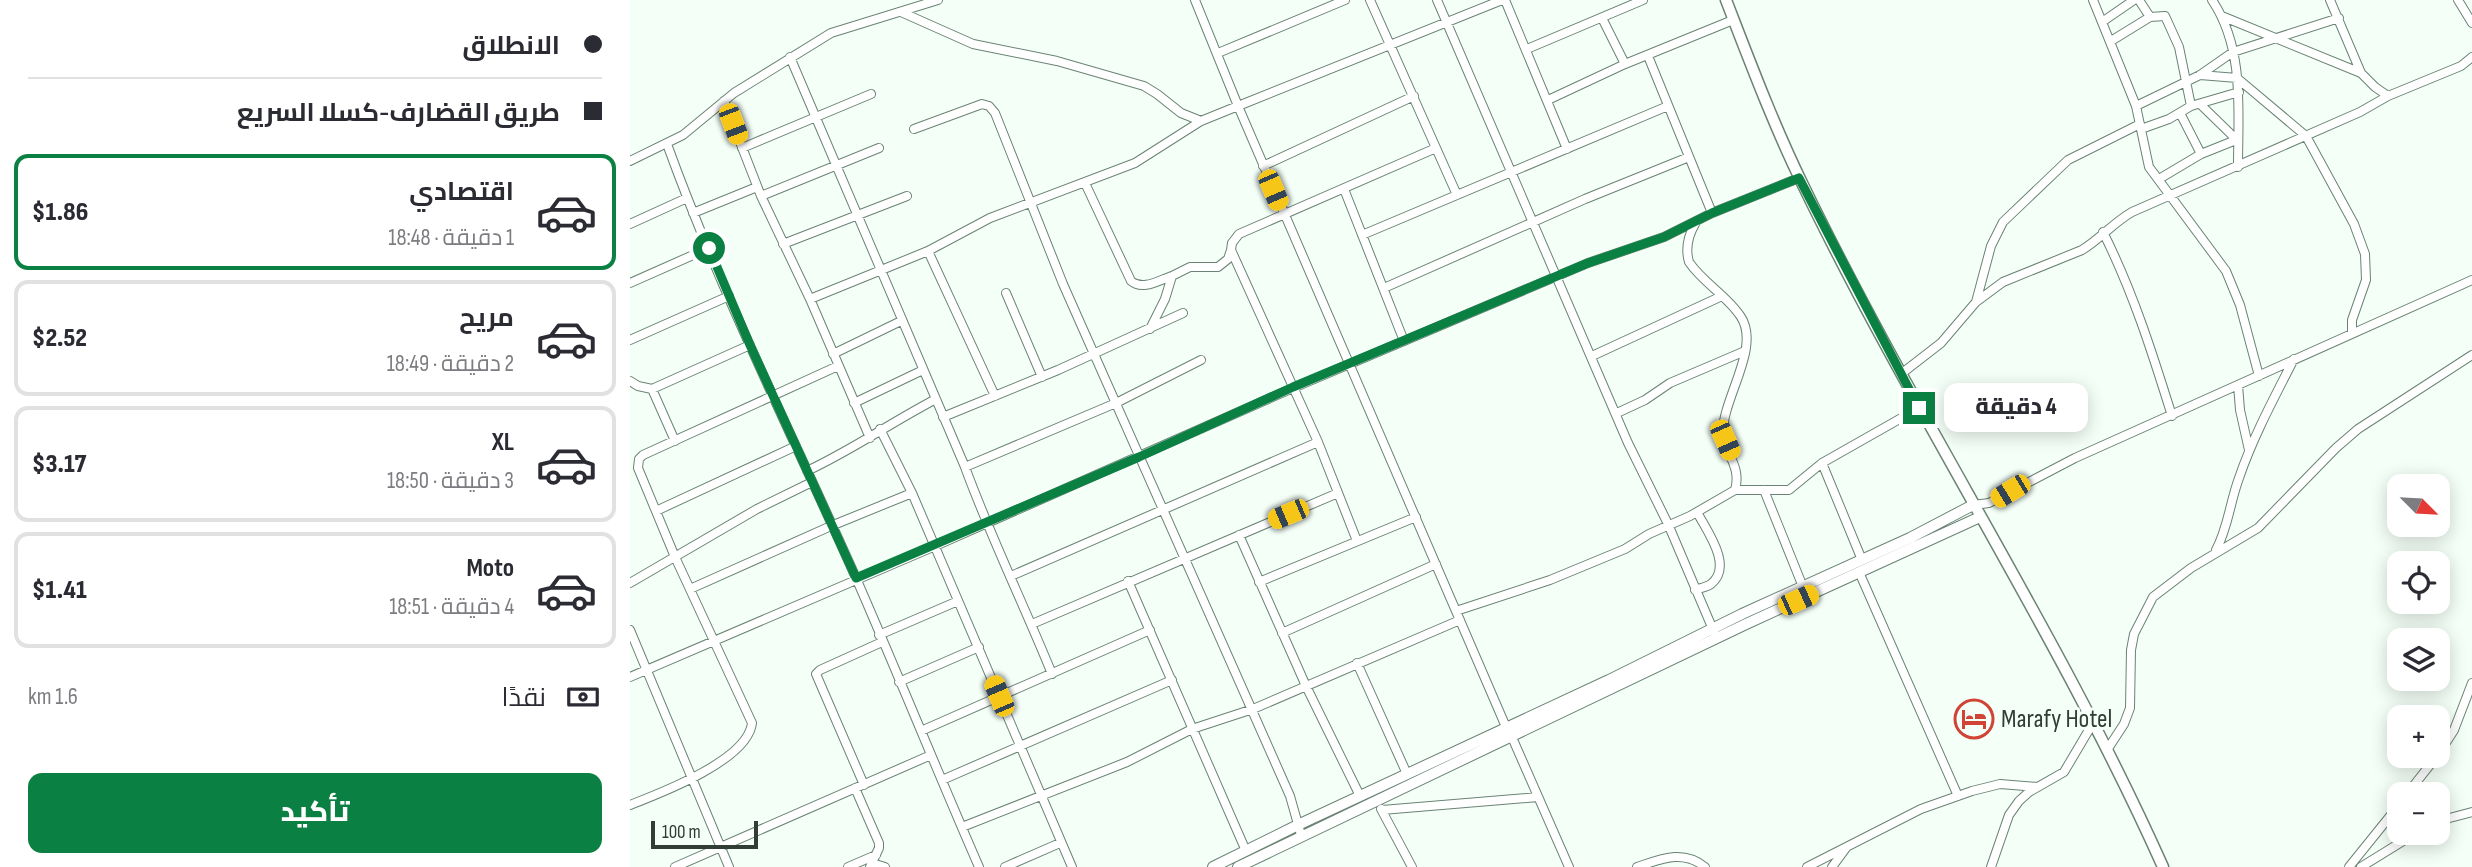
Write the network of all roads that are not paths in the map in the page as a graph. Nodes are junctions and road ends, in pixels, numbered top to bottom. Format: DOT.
graph roads {
  1 [pos="938,0"];
  2 [pos="1345,0"];
  3 [pos="1370,0"];
  4 [pos="1437,0"];
  5 [pos="1503,0"];
  6 [pos="1643,0"];
  7 [pos="1726,0"];
  8 [pos="2093,0"];
  9 [pos="2136,0"];
  10 [pos="2212,0"];
  11 [pos="2330,0"];
  12 [pos="2458,0"];
  13 [pos="1198,1"];
  14 [pos="901,12"];
  15 [pos="2150,17"];
  16 [pos="1602,18"];
  17 [pos="2224,18"];
  18 [pos="2339,18"];
  19 [pos="1733,20"];
  20 [pos="2102,22"];
  21 [pos="1447,23"];
  22 [pos="2472,23"];
  23 [pos="2273,39"];
  24 [pos="2111,41"];
  25 [pos="1391,44"];
  26 [pos="1527,49"];
  27 [pos="2233,52"];
  28 [pos="1218,53"];
  29 [pos="1648,55"];
  30 [pos="790,57"];
  31 [pos="2472,57"];
  32 [pos="1625,64"];
  33 [pos="2361,73"];
  34 [pos="2200,75"];
  35 [pos="2237,78"];
  36 [pos="2186,81"];
  37 [pos="2238,92"];
  38 [pos="871,94"];
  39 [pos="1414,96"];
  40 [pos="2388,96"];
  41 [pos="1548,100"];
  42 [pos="724,101"];
  43 [pos="2196,105"];
  44 [pos="1238,106"];
  45 [pos="1668,106"];
  46 [pos="2136,106"];
  47 [pos="2180,113"];
  48 [pos="816,117"];
  49 [pos="1201,121"];
  50 [pos="2140,127"];
  51 [pos="914,129"];
  52 [pos="2306,136"];
  53 [pos="2237,141"];
  54 [pos="667,144"];
  55 [pos="742,148"];
  56 [pos="879,148"];
  57 [pos="1436,148"];
  58 [pos="1567,149"];
  59 [pos="2201,154"];
  60 [pos="1689,157"];
  61 [pos="630,161"];
  62 [pos="835,166"];
  63 [pos="1264,166"];
  64 [pos="2238,167"];
  65 [pos="1512,173"];
  66 [pos="1799,178"];
  67 [pos="2159,179"];
  68 [pos="1085,183"];
  69 [pos="1344,189"];
  70 [pos="759,192"];
  71 [pos="1457,195"];
  72 [pos="2170,195"];
  73 [pos="907,196"];
  74 [pos="687,198"];
  75 [pos="1031,202"];
  76 [pos="694,213"];
  77 [pos="1283,213"];
  78 [pos="1712,213"];
  79 [pos="857,216"];
  80 [pos="1696,221"];
  81 [pos="1534,222"];
  82 [pos="630,224"];
  83 [pos="2103,232"];
  84 [pos="1362,235"];
  85 [pos="783,244"];
  86 [pos="709,248"];
  87 [pos="1231,250"];
  88 [pos="928,251"];
  89 [pos="879,270"];
  90 [pos="1172,276"];
  91 [pos="1557,276"];
  92 [pos="2472,279"];
  93 [pos="630,283"];
  94 [pos="1384,288"];
  95 [pos="1006,293"];
  96 [pos="729,296"];
  97 [pos="1722,296"];
  98 [pos="810,299"];
  99 [pos="1976,302"];
  100 [pos="1183,313"];
  101 [pos="901,321"];
  102 [pos="1150,329"];
  103 [pos="2352,332"];
  104 [pos="630,340"];
  105 [pos="1404,341"];
  106 [pos="750,345"];
  107 [pos="1745,351"];
  108 [pos="833,354"];
  109 [pos="1095,354"];
  110 [pos="2472,355"];
  111 [pos="1592,356"];
  112 [pos="2294,359"];
  113 [pos="1201,360"];
  114 [pos="1350,365"];
  115 [pos="838,366"];
  116 [pos="923,370"];
  117 [pos="1901,374"];
  118 [pos="2259,376"];
  119 [pos="1042,377"];
  120 [pos="630,381"];
  121 [pos="2238,385"];
  122 [pos="1293,387"];
  123 [pos="652,389"];
  124 [pos="773,396"];
  125 [pos="995,396"];
  126 [pos="936,399"];
  127 [pos="854,403"];
  128 [pos="1116,403"];
  129 [pos="1919,408"];
  130 [pos="1616,413"];
  131 [pos="2172,416"];
  132 [pos="943,417"];
  133 [pos="880,429"];
  134 [pos="870,438"];
  135 [pos="675,441"];
  136 [pos="1318,442"];
  137 [pos="796,446"];
  138 [pos="2249,450"];
  139 [pos="1139,457"];
  140 [pos="1822,464"];
  141 [pos="965,467"];
  142 [pos="807,471"];
  143 [pos="812,482"];
  144 [pos="1735,490"];
  145 [pos="1763,490"];
  146 [pos="912,493"];
  147 [pos="1338,494"];
  148 [pos="1989,503"];
  149 [pos="1973,505"];
  150 [pos="1162,510"];
  151 [pos="656,511"];
  152 [pos="1697,512"];
  153 [pos="1416,517"];
  154 [pos="1980,517"];
  155 [pos="985,522"];
  156 [pos="1668,524"];
  157 [pos="831,526"];
  158 [pos="1239,535"];
  159 [pos="1357,541"];
  160 [pos="933,547"];
  161 [pos="2214,553"];
  162 [pos="675,557"];
  163 [pos="1183,558"];
  164 [pos="1862,560"];
  165 [pos="1436,564"];
  166 [pos="1859,572"];
  167 [pos="1011,576"];
  168 [pos="856,578"];
  169 [pos="1128,581"];
  170 [pos="1259,582"];
  171 [pos="630,583"];
  172 [pos="1803,587"];
  173 [pos="690,589"];
  174 [pos="1695,590"];
  175 [pos="958,601"];
  176 [pos="1458,615"];
  177 [pos="1032,624"];
  178 [pos="630,630"];
  179 [pos="1150,630"];
  180 [pos="1282,633"];
  181 [pos="1715,633"];
  182 [pos="881,638"];
  183 [pos="714,639"];
  184 [pos="979,647"];
  185 [pos="1357,663"];
  186 [pos="647,669"];
  187 [pos="1052,674"];
  188 [pos="630,677"];
  189 [pos="1172,680"];
  190 [pos="899,682"];
  191 [pos="2472,683"];
  192 [pos="1306,687"];
  193 [pos="999,696"];
  194 [pos="1253,709"];
  195 [pos="2093,723"];
  196 [pos="1192,729"];
  197 [pos="920,731"];
  198 [pos="1508,731"];
  199 [pos="2450,736"];
  200 [pos="1021,745"];
  201 [pos="2107,750"];
  202 [pos="931,755"];
  203 [pos="2427,768"];
  204 [pos="1408,774"];
  205 [pos="942,780"];
  206 [pos="692,781"];
  207 [pos="2416,782"];
  208 [pos="859,787"];
  209 [pos="2038,787"];
  210 [pos="1374,795"];
  211 [pos="1041,796"];
  212 [pos="1360,796"];
  213 [pos="1958,796"];
  214 [pos="1538,797"];
  215 [pos="630,805"];
  216 [pos="1382,810"];
  217 [pos="2472,812"];
  218 [pos="2450,818"];
  219 [pos="2387,820"];
  220 [pos="962,827"];
  221 [pos="1301,830"];
  222 [pos="1060,843"];
  223 [pos="2397,845"];
  224 [pos="1847,846"];
  225 [pos="721,847"];
  226 [pos="1246,851"];
  227 [pos="873,862"];
  228 [pos="977,866"];
  229 [pos="676,867"];
  230 [pos="729,867"];
  231 [pos="848,867"];
  232 [pos="885,867"];
  233 [pos="1005,867"];
  234 [pos="1072,867"];
  235 [pos="1213,867"];
  236 [pos="1238,867"];
  237 [pos="1412,867"];
  238 [pos="1569,867"];
  239 [pos="1637,867"];
  240 [pos="1705,867"];
  241 [pos="1807,867"];
  242 [pos="1832,867"];
  243 [pos="1991,867"];
  244 [pos="2163,867"];
  245 [pos="2349,867"];
  246 [pos="2361,867"];
  1 -- 14 [label="street"];
  2 -- 28 [label="street"];
  3 -- 25 [label="street"];
  4 -- 21 [label="street"];
  5 -- 21 [label="street"];
  5 -- 26 [label="street"];
  6 -- 16 [label="street"];
  7 -- 19 [label="highway"];
  8 -- 20 [label="street"];
  9 -- 15 [label="street"];
  9 -- 20 [label="street"];
  10 -- 17 [label="street"];
  11 -- 18 [label="street"];
  12 -- 22 [label="street"];
  13 -- 28 [label="street"];
  14 -- 30 [label="street"];
  14 -- 49 [label="street"];
  15 -- 24 [label="street"];
  15 -- 36 [label="street"];
  16 -- 26 [label="street"];
  16 -- 32 [label="street"];
  17 -- 23 [label="street"];
  17 -- 27 [label="street"];
  18 -- 23 [label="street"];
  18 -- 33 [label="street"];
  19 -- 29 [label="street"];
  19 -- 66 [label="highway"];
  20 -- 24 [label="street"];
  21 -- 25 [label="street"];
  21 -- 65 [label="street"];
  23 -- 27 [label="street"];
  23 -- 33 [label="street"];
  24 -- 46 [label="street"];
  25 -- 39 [label="street"];
  25 -- 44 [label="street"];
  26 -- 41 [label="street"];
  27 -- 34 [label="street"];
  27 -- 35 [label="street"];
  28 -- 44 [label="street"];
  29 -- 32 [label="street"];
  29 -- 45 [label="street"];
  30 -- 42 [label="street"];
  30 -- 48 [label="street"];
  31 -- 40 [label="street"];
  32 -- 41 [label="street"];
  33 -- 40 [label="street"];
  34 -- 35 [label="street"];
  34 -- 36 [label="street"];
  35 -- 37 [label="street"];
  35 -- 52 [label="street"];
  36 -- 43 [label="street"];
  36 -- 46 [label="street"];
  37 -- 43 [label="street"];
  37 -- 53 [label="street"];
  38 -- 48 [label="street"];
  39 -- 57 [label="street"];
  39 -- 63 [label="street"];
  40 -- 52 [label="street"];
  41 -- 58 [label="street"];
  42 -- 54 [label="street"];
  42 -- 55 [label="street"];
  43 -- 47 [label="street"];
  43 -- 53 [label="street"];
  44 -- 49 [label="street"];
  44 -- 63 [label="street"];
  45 -- 58 [label="street"];
  45 -- 60 [label="street"];
  46 -- 50 [label="street"];
  47 -- 50 [label="street"];
  47 -- 59 [label="street"];
  48 -- 55 [label="street"];
  48 -- 62 [label="street"];
  49 -- 68 [label="street"];
  50 -- 67 [label="street"];
  50 -- 99 [label="street"];
  51 -- 75 [label="street"];
  52 -- 64 [label="street"];
  52 -- 103 [label="street"];
  53 -- 59 [label="street"];
  53 -- 64 [label="street"];
  54 -- 61 [label="street"];
  54 -- 74 [label="street"];
  55 -- 70 [label="street"];
  56 -- 62 [label="street"];
  57 -- 69 [label="street"];
  57 -- 71 [label="street"];
  58 -- 65 [label="street"];
  59 -- 67 [label="street"];
  60 -- 78 [label="street"];
  60 -- 81 [label="street"];
  62 -- 70 [label="street"];
  62 -- 79 [label="street"];
  63 -- 77 [label="street"];
  64 -- 72 [label="street"];
  65 -- 71 [label="street"];
  65 -- 81 [label="street"];
  66 -- 78 [label="street"];
  66 -- 117 [label="highway"];
  67 -- 72 [label="street"];
  68 -- 75 [label="street"];
  68 -- 90 [label="street"];
  69 -- 77 [label="street"];
  69 -- 84 [label="street"];
  70 -- 76 [label="street"];
  70 -- 85 [label="street"];
  71 -- 84 [label="street"];
  72 -- 83 [label="street"];
  72 -- 118 [label="street"];
  73 -- 79 [label="street"];
  74 -- 76 [label="street"];
  74 -- 82 [label="street"];
  75 -- 88 [label="street"];
  75 -- 109 [label="street"];
  76 -- 86 [label="street"];
  77 -- 87 [label="street"];
  77 -- 114 [label="street"];
  78 -- 80 [label="street"];
  79 -- 85 [label="street"];
  79 -- 89 [label="street"];
  80 -- 91 [label="street"];
  80 -- 97 [label="street"];
  81 -- 91 [label="street"];
  81 -- 94 [label="street"];
  83 -- 99 [label="street"];
  83 -- 131 [label="street"];
  84 -- 94 [label="street"];
  85 -- 98 [label="street"];
  86 -- 93 [label="street"];
  86 -- 96 [label="street"];
  87 -- 90 [label="street"];
  87 -- 122 [label="street"];
  88 -- 89 [label="street"];
  88 -- 125 [label="street"];
  89 -- 98 [label="street"];
  89 -- 101 [label="street"];
  90 -- 102 [label="street"];
  91 -- 105 [label="street"];
  91 -- 111 [label="street"];
  92 -- 103 [label="street"];
  94 -- 105 [label="street"];
  95 -- 119 [label="street"];
  96 -- 104 [label="street"];
  96 -- 106 [label="street"];
  97 -- 107 [label="street"];
  97 -- 111 [label="street"];
  98 -- 108 [label="street"];
  99 -- 117 [label="street"];
  100 -- 102 [label="street"];
  101 -- 108 [label="street"];
  101 -- 116 [label="street"];
  102 -- 109 [label="street"];
  103 -- 112 [label="street"];
  105 -- 114 [label="street"];
  106 -- 123 [label="street"];
  106 -- 124 [label="street"];
  107 -- 130 [label="street"];
  107 -- 144 [label="street"];
  108 -- 115 [label="street"];
  109 -- 119 [label="street"];
  109 -- 128 [label="street"];
  110 -- 161 [label="street"];
  111 -- 130 [label="street"];
  112 -- 118 [label="street"];
  112 -- 138 [label="street"];
  113 -- 128 [label="street"];
  114 -- 122 [label="street"];
  114 -- 153 [label="street"];
  115 -- 124 [label="street"];
  115 -- 127 [label="street"];
  116 -- 126 [label="street"];
  116 -- 127 [label="street"];
  117 -- 129 [label="highway"];
  118 -- 121 [label="street"];
  119 -- 125 [label="street"];
  120 -- 123 [label="street"];
  121 -- 131 [label="street"];
  121 -- 138 [label="street"];
  122 -- 136 [label="street"];
  122 -- 139 [label="street"];
  123 -- 135 [label="street"];
  124 -- 135 [label="street"];
  124 -- 137 [label="street"];
  125 -- 132 [label="street"];
  126 -- 132 [label="street"];
  126 -- 133 [label="street"];
  127 -- 134 [label="street"];
  128 -- 139 [label="street"];
  128 -- 141 [label="street"];
  129 -- 140 [label="street"];
  129 -- 149 [label="highway"];
  130 -- 156 [label="street"];
  131 -- 148 [label="street"];
  132 -- 141 [label="street"];
  133 -- 134 [label="street"];
  133 -- 146 [label="street"];
  134 -- 142 [label="street"];
  135 -- 151 [label="street"];
  136 -- 147 [label="street"];
  136 -- 150 [label="street"];
  137 -- 142 [label="street"];
  137 -- 151 [label="street"];
  138 -- 161 [label="street"];
  139 -- 150 [label="street"];
  139 -- 155 [label="street"];
  140 -- 145 [label="street"];
  140 -- 164 [label="street"];
  141 -- 155 [label="street"];
  142 -- 143 [label="street"];
  143 -- 157 [label="street"];
  143 -- 162 [label="street"];
  144 -- 145 [label="street"];
  144 -- 152 [label="street"];
  145 -- 172 [label="street"];
  146 -- 157 [label="street"];
  146 -- 160 [label="street"];
  147 -- 158 [label="street"];
  147 -- 159 [label="street"];
  148 -- 149 [label="street"];
  148 -- 154 [label="street"];
  149 -- 154 [label="highway"];
  149 -- 164 [label="main road"];
  150 -- 163 [label="street"];
  150 -- 167 [label="street"];
  151 -- 162 [label="street"];
  152 -- 156 [label="street"];
  152 -- 174 [label="street"];
  153 -- 159 [label="street"];
  153 -- 165 [label="street"];
  154 -- 166 [label="main road"];
  154 -- 195 [label="highway"];
  155 -- 160 [label="street"];
  155 -- 167 [label="street"];
  156 -- 174 [label="street"];
  156 -- 176 [label="street"];
  157 -- 168 [label="street"];
  157 -- 173 [label="street"];
  158 -- 163 [label="street"];
  158 -- 170 [label="street"];
  159 -- 170 [label="street"];
  160 -- 168 [label="street"];
  160 -- 175 [label="street"];
  161 -- 201 [label="street"];
  162 -- 171 [label="street"];
  162 -- 173 [label="street"];
  163 -- 169 [label="street"];
  163 -- 194 [label="street"];
  164 -- 172 [label="main road"];
  165 -- 176 [label="street"];
  165 -- 180 [label="street"];
  166 -- 181 [label="main road"];
  166 -- 213 [label="street"];
  167 -- 177 [label="street"];
  168 -- 182 [label="street"];
  168 -- 183 [label="street"];
  169 -- 177 [label="street"];
  169 -- 179 [label="street"];
  170 -- 180 [label="street"];
  172 -- 181 [label="main road"];
  173 -- 183 [label="street"];
  174 -- 181 [label="street"];
  175 -- 182 [label="street"];
  175 -- 184 [label="street"];
  176 -- 185 [label="street"];
  176 -- 198 [label="street"];
  177 -- 187 [label="street"];
  178 -- 186 [label="street"];
  179 -- 187 [label="street"];
  179 -- 189 [label="street"];
  180 -- 192 [label="street"];
  181 -- 198 [label="main road"];
  182 -- 190 [label="street"];
  182 -- 208 [label="street"];
  183 -- 186 [label="street"];
  183 -- 206 [label="street"];
  184 -- 190 [label="street"];
  184 -- 193 [label="street"];
  185 -- 192 [label="street"];
  185 -- 204 [label="street"];
  186 -- 188 [label="street"];
  186 -- 206 [label="street"];
  187 -- 193 [label="street"];
  189 -- 196 [label="street"];
  189 -- 200 [label="street"];
  190 -- 197 [label="street"];
  191 -- 199 [label="street"];
  192 -- 194 [label="street"];
  192 -- 212 [label="street"];
  193 -- 197 [label="street"];
  193 -- 200 [label="street"];
  194 -- 196 [label="street"];
  194 -- 221 [label="street"];
  195 -- 201 [label="highway"];
  195 -- 209 [label="street"];
  196 -- 211 [label="street"];
  196 -- 226 [label="street"];
  197 -- 202 [label="street"];
  198 -- 204 [label="main road"];
  198 -- 210 [label="main road"];
  198 -- 214 [label="street"];
  200 -- 205 [label="street"];
  200 -- 211 [label="street"];
  201 -- 244 [label="highway"];
  202 -- 205 [label="street"];
  202 -- 208 [label="street"];
  203 -- 207 [label="street"];
  204 -- 210 [label="main road"];
  205 -- 220 [label="street"];
  206 -- 215 [label="street"];
  206 -- 225 [label="street"];
  208 -- 225 [label="street"];
  208 -- 227 [label="street"];
  209 -- 213 [label="street"];
  209 -- 243 [label="street"];
  210 -- 212 [label="main road"];
  210 -- 216 [label="street"];
  210 -- 221 [label="main road"];
  211 -- 220 [label="street"];
  211 -- 222 [label="street"];
  212 -- 221 [label="main road"];
  213 -- 224 [label="street"];
  214 -- 216 [label="street"];
  214 -- 238 [label="street"];
  216 -- 237 [label="street"];
  217 -- 218 [label="street"];
  219 -- 245 [label="street"];
  220 -- 228 [label="street"];
  221 -- 226 [label="main road"];
  221 -- 236 [label="main road"];
  222 -- 233 [label="street"];
  222 -- 234 [label="street"];
  223 -- 246 [label="street"];
  224 -- 241 [label="street"];
  224 -- 242 [label="street"];
  225 -- 229 [label="street"];
  225 -- 230 [label="street"];
  226 -- 235 [label="main road"];
  227 -- 231 [label="street"];
  227 -- 232 [label="street"];
  239 -- 240 [label="street"];
}
